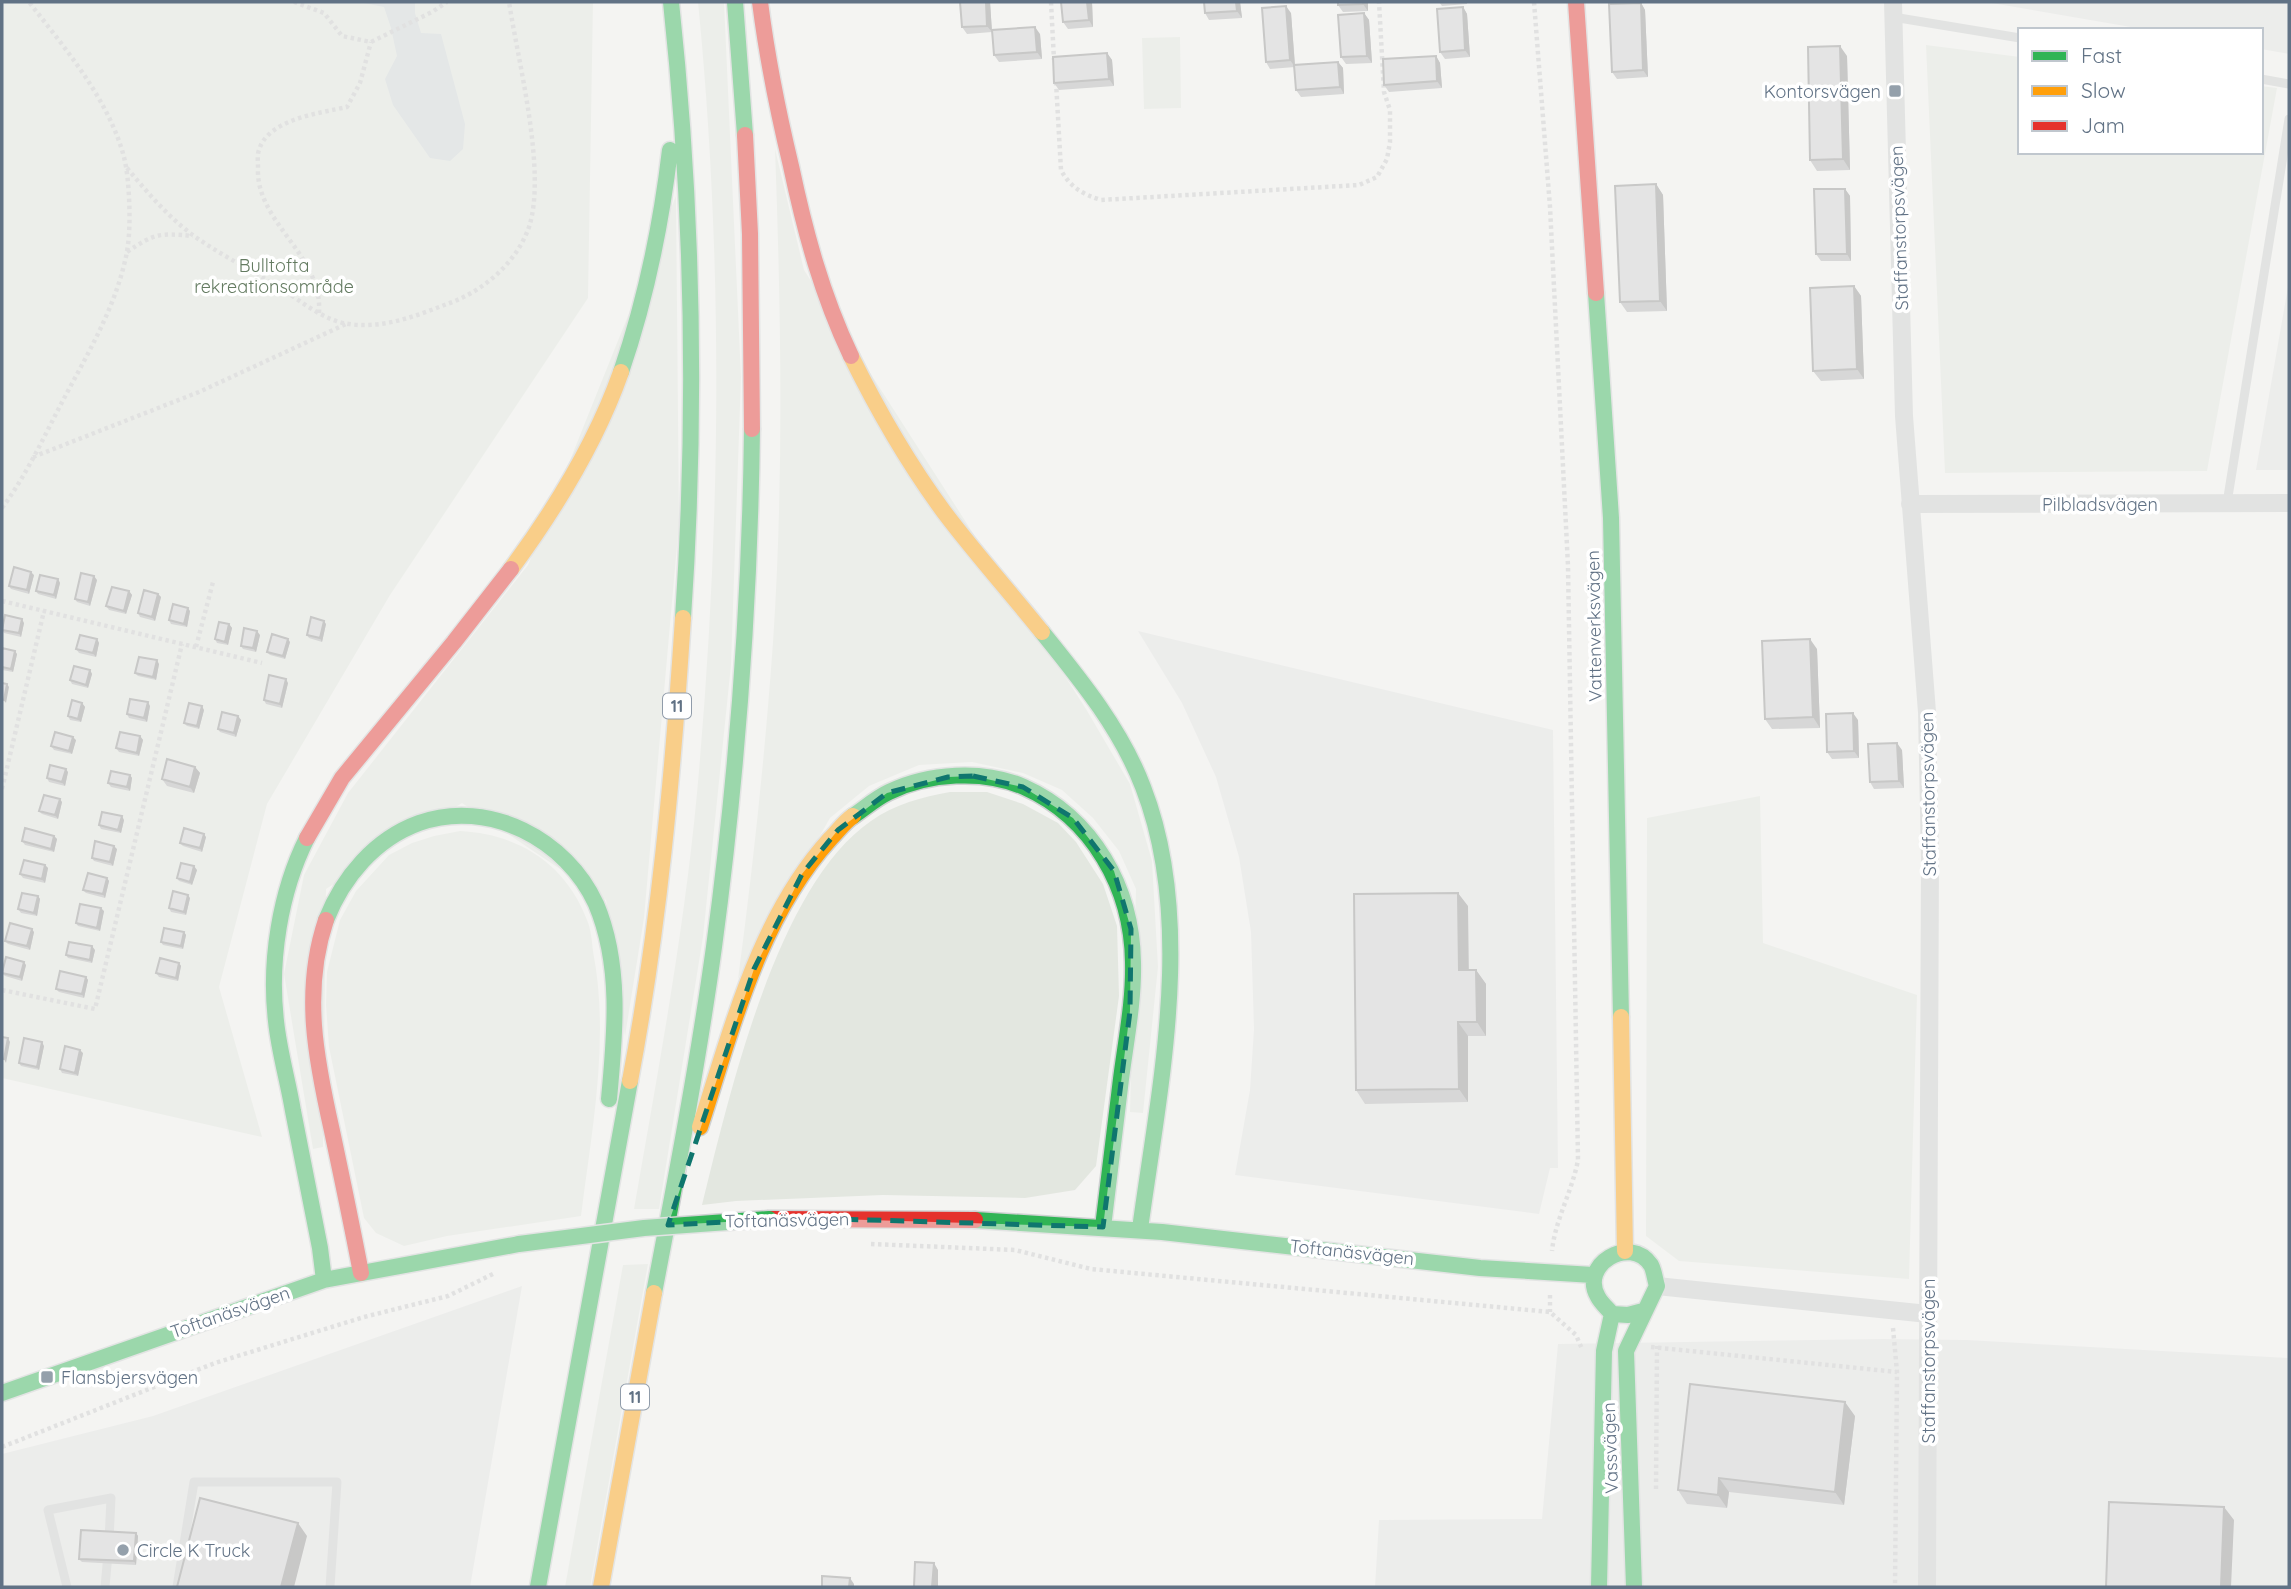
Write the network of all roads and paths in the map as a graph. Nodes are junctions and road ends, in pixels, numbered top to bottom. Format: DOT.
graph roads {
  1 [pos="30,2"];
  2 [pos="294,2"];
  3 [pos="447,2"];
  4 [pos="509,2"];
  5 [pos="670,2"];
  6 [pos="735,2"];
  7 [pos="760,2"];
  8 [pos="1051,2"];
  9 [pos="1379,2"];
  10 [pos="1534,2"];
  11 [pos="1576,2"];
  12 [pos="1893,9"];
  13 [pos="2018,38"];
  14 [pos="371,42"];
  15 [pos="1055,66"];
  16 [pos="1056,79"];
  17 [pos="2263,79"];
  18 [pos="2289,84"];
  19 [pos="2289,119"];
  20 [pos="127,168"];
  21 [pos="194,236"];
  22 [pos="126,252"];
  23 [pos="319,313"];
  24 [pos="346,324"];
  25 [pos="33,457"];
  26 [pos="2227,503"];
  27 [pos="2289,503"];
  28 [pos="1910,504"];
  29 [pos="2,508"];
  30 [pos="213,582"];
  31 [pos="2,601"];
  32 [pos="44,611"];
  33 [pos="182,644"];
  34 [pos="196,647"];
  35 [pos="262,663"];
  36 [pos="2,789"];
  37 [pos="2,990"];
  38 [pos="672,1208"];
  39 [pos="1103,1227"];
  40 [pos="1140,1229"];
  41 [pos="861,1243"];
  42 [pos="1625,1251"];
  43 [pos="504,1269"];
  44 [pos="360,1273"];
  45 [pos="1549,1274"];
  46 [pos="1593,1275"];
  47 [pos="324,1280"];
  48 [pos="1657,1286"];
  49 [pos="1891,1310"];
  50 [pos="1643,1311"];
  51 [pos="1612,1314"];
  52 [pos="1928,1314"];
  53 [pos="1657,1346"];
  54 [pos="1582,1350"];
  55 [pos="1604,1351"];
  56 [pos="1626,1351"];
  57 [pos="1897,1372"];
  58 [pos="2,1393"];
  59 [pos="571,1402"];
  60 [pos="2,1447"];
  61 [pos="1656,1494"];
  62 [pos="67,1587"];
  63 [pos="105,1587"];
  64 [pos="177,1587"];
  65 [pos="330,1587"];
  66 [pos="538,1587"];
  67 [pos="601,1587"];
  68 [pos="1599,1587"];
  69 [pos="1634,1587"];
  70 [pos="1895,1587"];
  71 [pos="1927,1587"];
  1 -- 20 [label="path"];
  2 -- 14 [label="path"];
  3 -- 14 [label="path"];
  4 -- 24 [label="path"];
  5 -- 47 [label="main road"];
  5 -- 59 [label="main road, 11"];
  6 -- 38 [label="main road, 11"];
  7 -- 40 [label="main road"];
  8 -- 15 [label="path"];
  9 -- 16 [label="path"];
  10 -- 45 [label="path"];
  11 -- 42 [label="main road, Vattenverksvägen"];
  12 -- 13 [label="lane"];
  12 -- 28 [label="street, Staffanstorpsvägen"];
  14 -- 23 [label="path"];
  17 -- 18 [label="lane"];
  19 -- 26 [label="lane"];
  20 -- 21 [label="path"];
  20 -- 22 [label="path"];
  21 -- 22 [label="path"];
  21 -- 23 [label="path"];
  22 -- 25 [label="path"];
  23 -- 24 [label="path"];
  24 -- 25 [label="path"];
  25 -- 29 [label="path"];
  26 -- 27 [label="street, Pilbladsvägen"];
  26 -- 28 [label="street, Pilbladsvägen"];
  28 -- 52 [label="street, Staffanstorpsvägen"];
  30 -- 34 [label="path"];
  31 -- 32 [label="path"];
  32 -- 33 [label="path"];
  32 -- 36 [label="path"];
  33 -- 34 [label="path"];
  33 -- 37 [label="path"];
  34 -- 35 [label="path"];
  38 -- 39 [label="main road"];
  38 -- 67 [label="main road, 11"];
  39 -- 40 [label="main road, Toftanäsvägen"];
  39 -- 44 [label="main road, Toftanäsvägen, bridge"];
  40 -- 45 [label="main road, Toftanäsvägen"];
  41 -- 45 [label="path"];
  42 -- 46 [label="main road"];
  42 -- 48 [label="main road"];
  43 -- 60 [label="path"];
  44 -- 47 [label="main road, Toftanäsvägen"];
  44 -- 59 [label="main road"];
  45 -- 46 [label="main road, Toftanäsvägen"];
  46 -- 51 [label="main road"];
  47 -- 58 [label="main road, Toftanäsvägen"];
  48 -- 49 [label="street"];
  48 -- 50 [label="main road"];
  49 -- 52 [label="street"];
  49 -- 57 [label="path"];
  50 -- 51 [label="main road"];
  50 -- 56 [label="main road, Vassvägen"];
  51 -- 55 [label="main road, Vassvägen"];
  52 -- 71 [label="street, Staffanstorpsvägen"];
  53 -- 56 [label="path"];
  53 -- 57 [label="path"];
  53 -- 61 [label="path"];
  54 -- 55 [label="path"];
  55 -- 68 [label="main road, Vassvägen"];
  56 -- 69 [label="main road, Vassvägen"];
  57 -- 70 [label="path"];
  59 -- 66 [label="main road, 11"];
  62 -- 63 [label="lane"];
  64 -- 65 [label="lane"];
}
